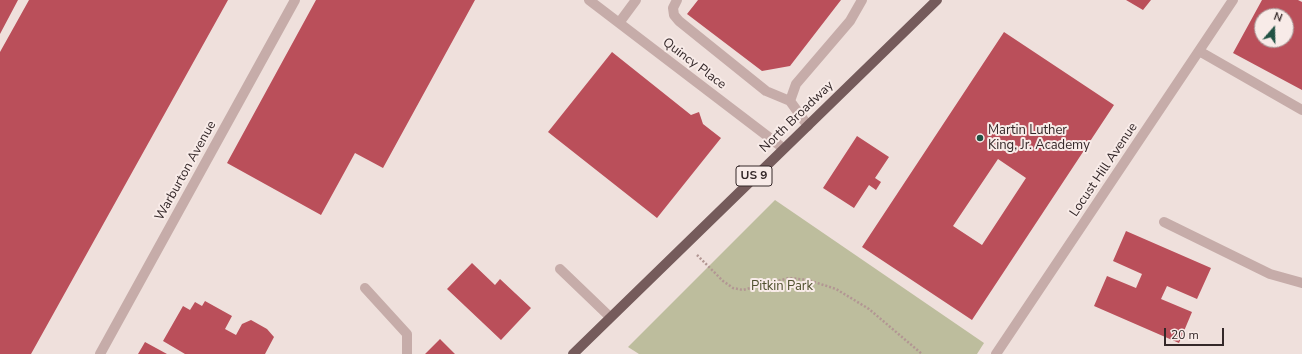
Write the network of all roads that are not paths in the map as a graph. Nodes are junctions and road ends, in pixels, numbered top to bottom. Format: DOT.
graph roads {
  1 [pos="295,0"];
  2 [pos="588,0"];
  3 [pos="636,0"];
  4 [pos="677,0"];
  5 [pos="862,0"];
  6 [pos="937,0"];
  7 [pos="1233,0"];
  8 [pos="619,23"];
  9 [pos="1200,51"];
  10 [pos="790,101"];
  11 [pos="1302,110"];
  12 [pos="808,126"];
  13 [pos="783,148"];
  14 [pos="1164,222"];
  15 [pos="560,269"];
  16 [pos="1302,283"];
  17 [pos="365,288"];
  18 [pos="610,318"];
  19 [pos="100,354"];
  20 [pos="407,354"];
  21 [pos="573,354"];
  22 [pos="996,354"];
  1 -- 19 [label="street, Warburton Avenue"];
  2 -- 8 [label="street, Quincy Place"];
  3 -- 8 [label="street"];
  4 -- 10 [label="street"];
  5 -- 10 [label="street"];
  6 -- 12 [label="main road, North Broadway / US 9"];
  7 -- 9 [label="street, Locust Hill Avenue"];
  8 -- 13 [label="street, Quincy Place"];
  9 -- 11 [label="street"];
  9 -- 22 [label="street, Locust Hill Avenue"];
  10 -- 12 [label="street"];
  12 -- 13 [label="main road, North Broadway / US 9"];
  13 -- 18 [label="main road, North Broadway / US 9"];
  14 -- 16 [label="street"];
  15 -- 18 [label="street"];
  17 -- 20 [label="street"];
  18 -- 21 [label="main road, North Broadway / US 9"];
}
